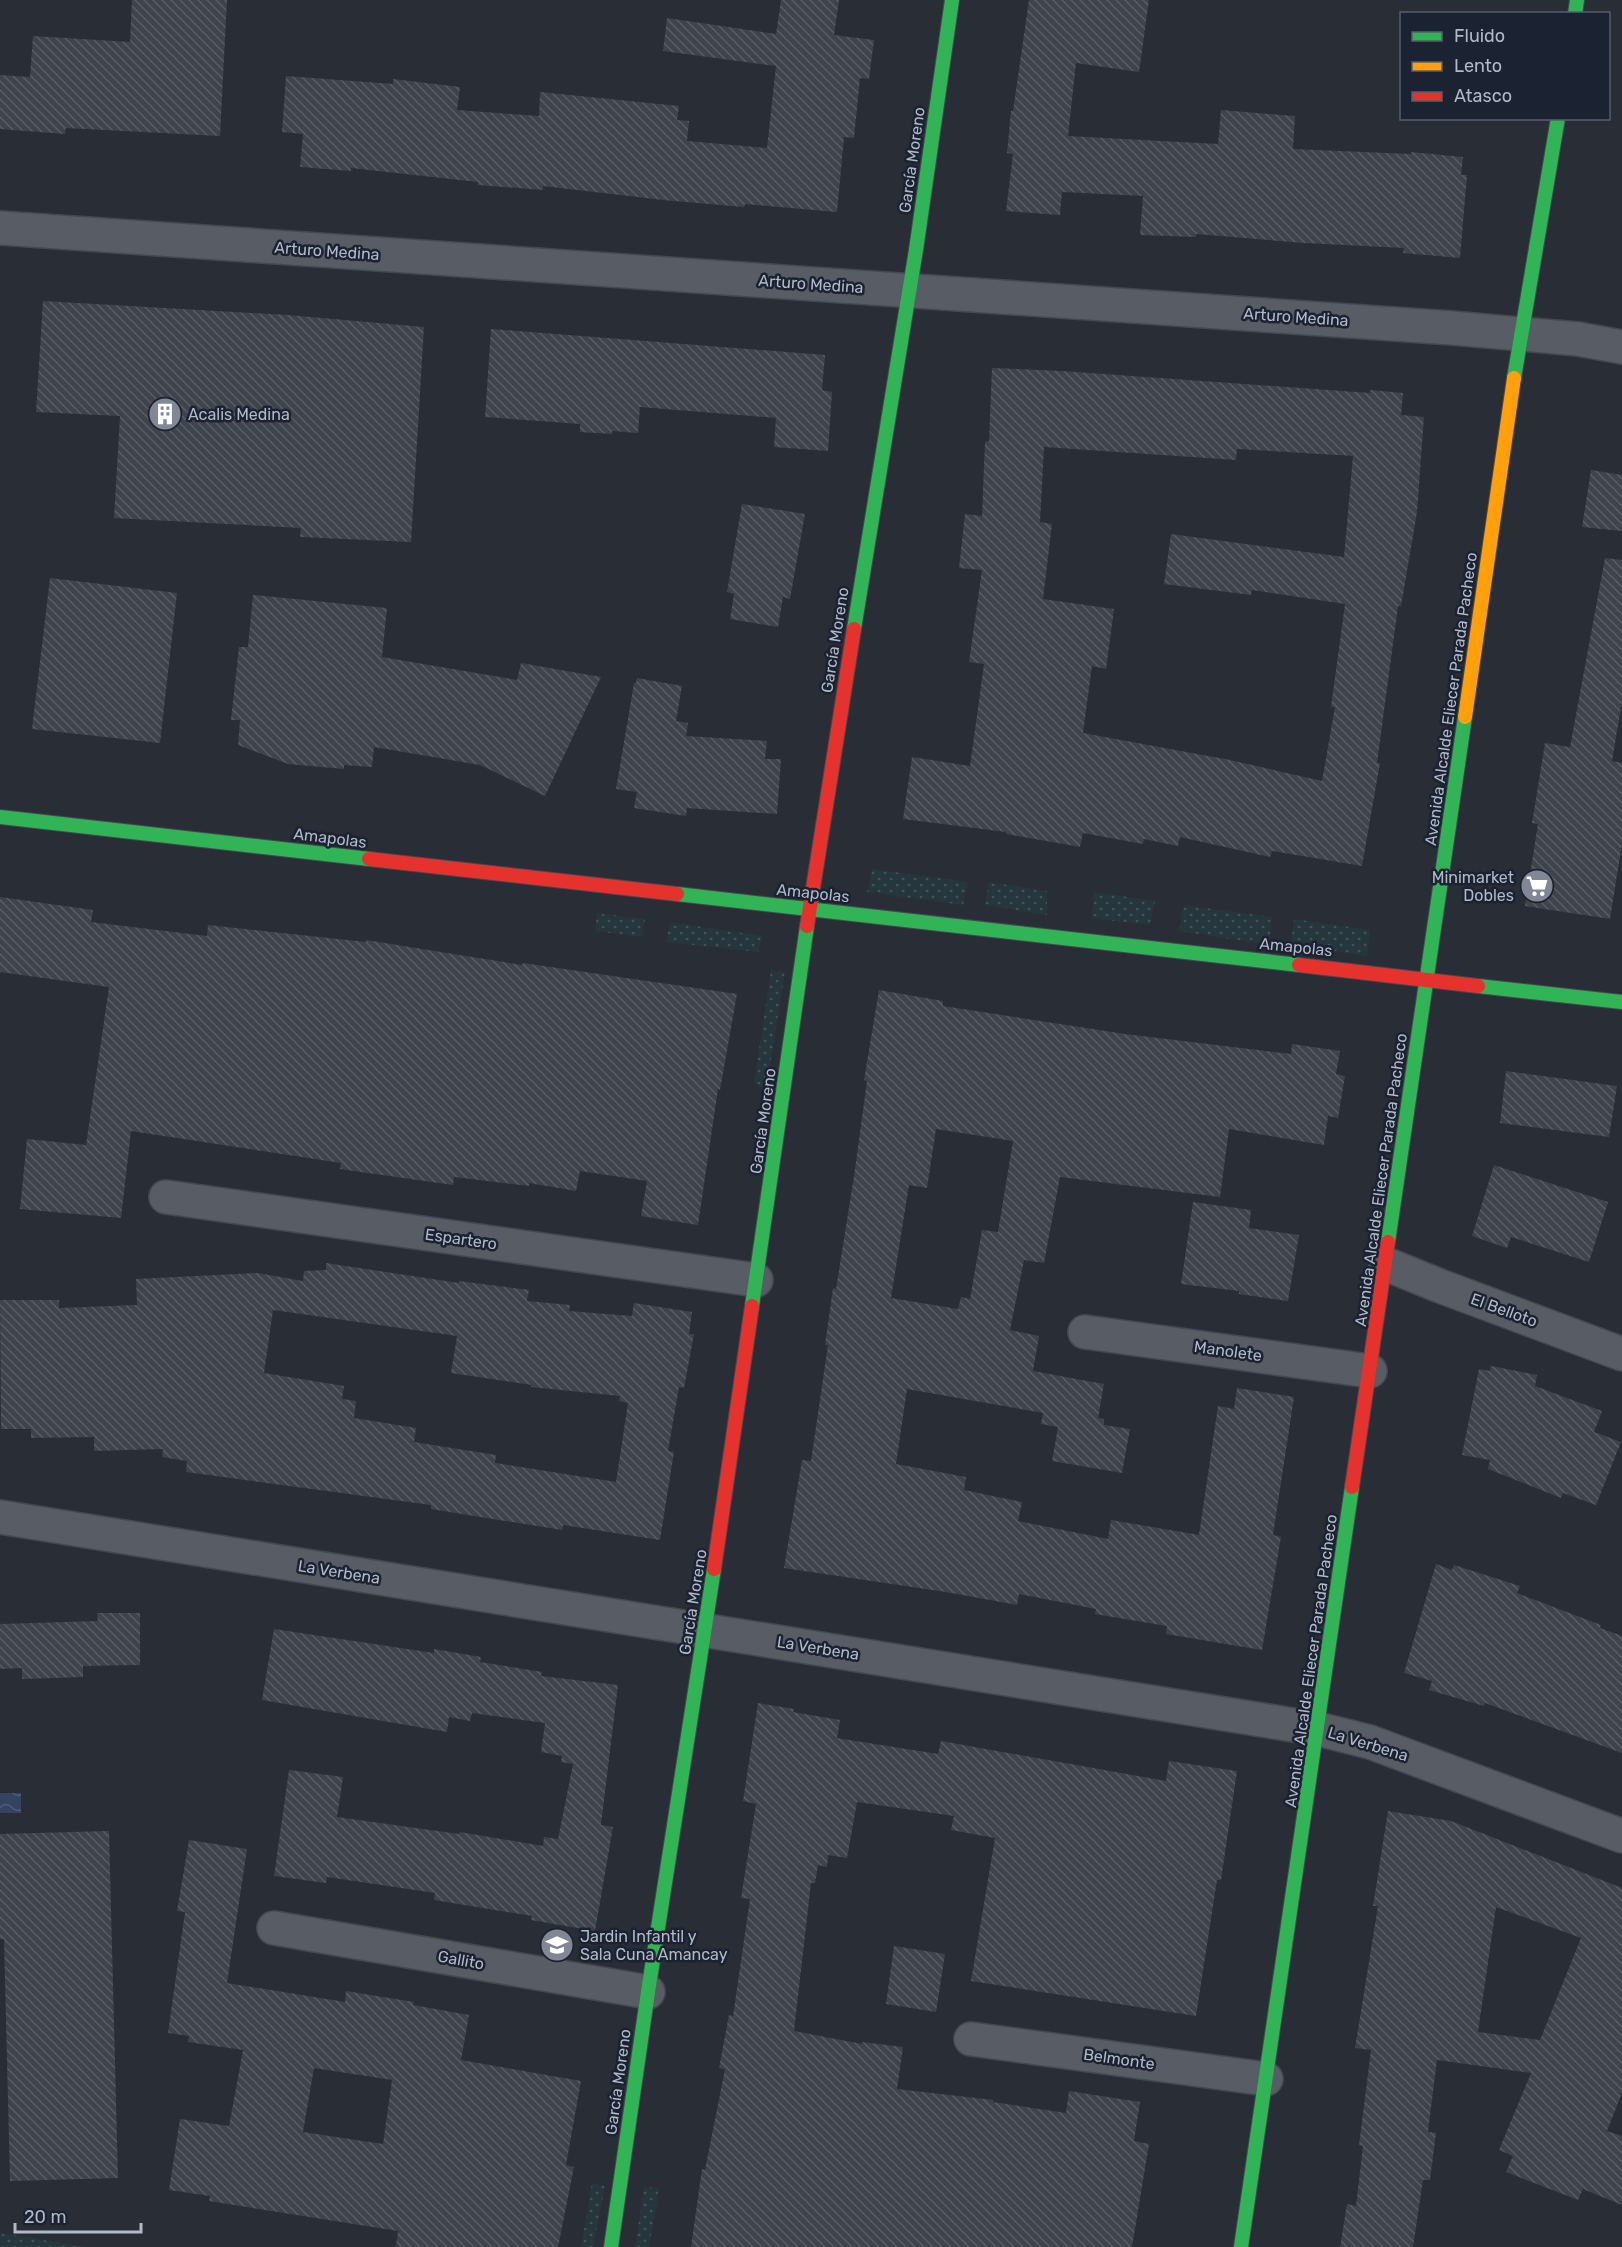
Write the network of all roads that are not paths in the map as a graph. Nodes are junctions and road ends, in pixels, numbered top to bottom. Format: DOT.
graph roads {
  1 [pos="952,0"];
  2 [pos="1558,120"];
  3 [pos="0,228"];
  4 [pos="909,291"];
  5 [pos="1521,333"];
  6 [pos="1622,347"];
  7 [pos="0,817"];
  8 [pos="810,909"];
  9 [pos="1427,979"];
  10 [pos="1622,1002"];
  11 [pos="166,1197"];
  12 [pos="1386,1264"];
  13 [pos="756,1280"];
  14 [pos="1085,1332"];
  15 [pos="1622,1354"];
  16 [pos="1370,1371"];
  17 [pos="0,1517"];
  18 [pos="705,1630"];
  19 [pos="1318,1729"];
  20 [pos="1622,1836"];
  21 [pos="274,1928"];
  22 [pos="648,1992"];
  23 [pos="971,2039"];
  24 [pos="1266,2079"];
  25 [pos="611,2247"];
  26 [pos="1241,2247"];
  1 -- 4 [label="street, García Moreno"];
  2 -- 5 [label="street, Avenida Alcalde Eliecer Parada Pacheco"];
  3 -- 4 [label="street, Arturo Medina"];
  4 -- 5 [label="street, Arturo Medina"];
  4 -- 8 [label="street, García Moreno"];
  5 -- 6 [label="street, Arturo Medina"];
  5 -- 9 [label="street, Avenida Alcalde Eliecer Parada Pacheco"];
  7 -- 8 [label="street, Amapolas"];
  8 -- 9 [label="street, Amapolas"];
  8 -- 13 [label="street, García Moreno"];
  9 -- 10 [label="street, Amapolas"];
  9 -- 12 [label="street, Avenida Alcalde Eliecer Parada Pacheco"];
  11 -- 13 [label="street, Espartero"];
  12 -- 15 [label="street, El Belloto"];
  12 -- 16 [label="street, Avenida Alcalde Eliecer Parada Pacheco"];
  13 -- 18 [label="street, García Moreno"];
  14 -- 16 [label="street, Manolete"];
  16 -- 19 [label="street, Avenida Alcalde Eliecer Parada Pacheco"];
  17 -- 18 [label="street, La Verbena"];
  18 -- 19 [label="street, La Verbena"];
  18 -- 22 [label="street, García Moreno"];
  19 -- 20 [label="street, La Verbena"];
  19 -- 24 [label="street, Avenida Alcalde Eliecer Parada Pacheco"];
  21 -- 22 [label="street, Gallito"];
  22 -- 25 [label="street, García Moreno"];
  23 -- 24 [label="street, Belmonte"];
  24 -- 26 [label="street, Avenida Alcalde Eliecer Parada Pacheco"];
}
